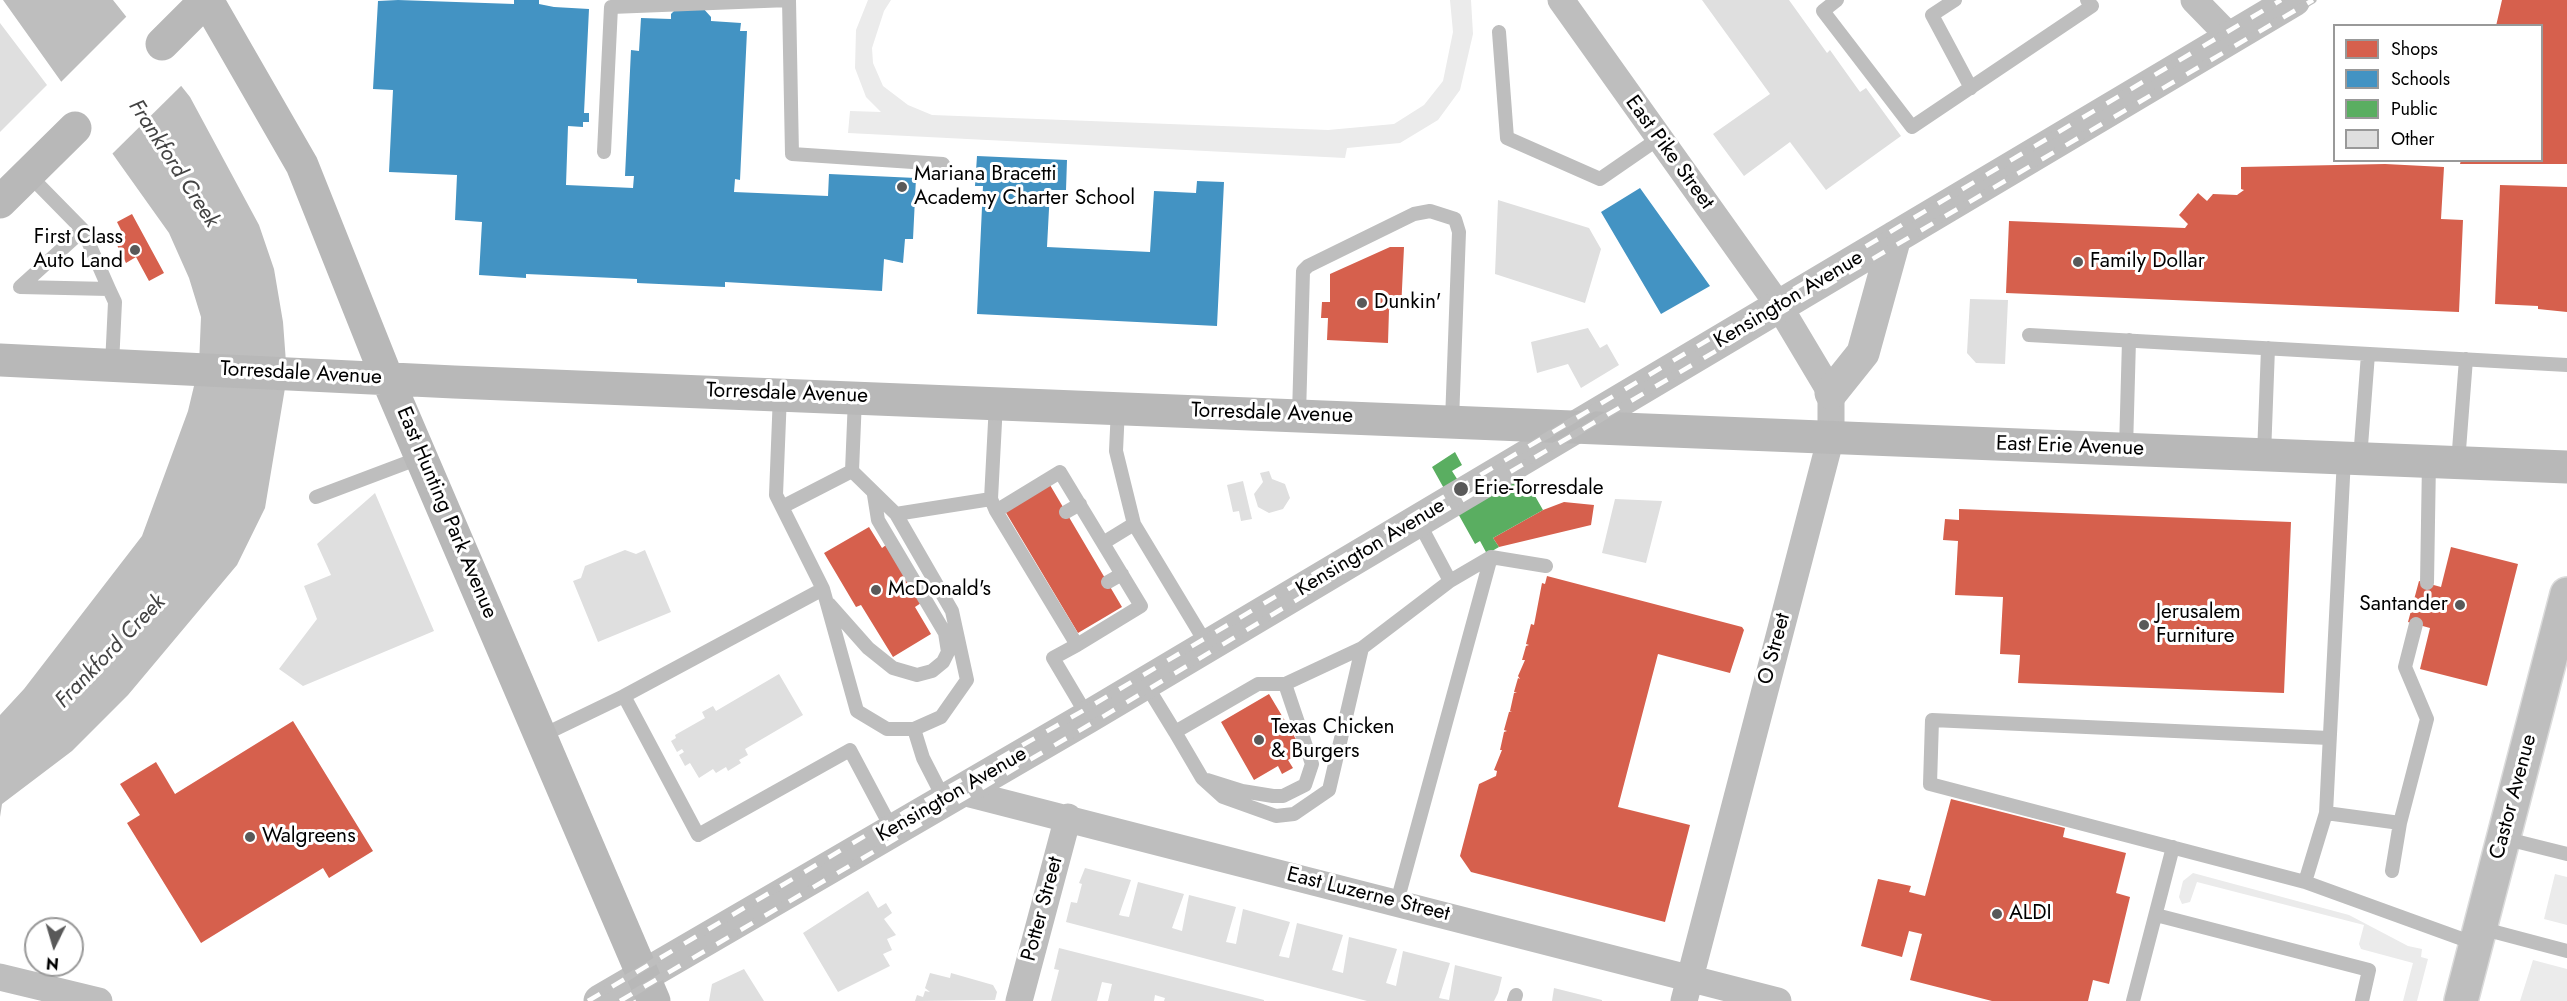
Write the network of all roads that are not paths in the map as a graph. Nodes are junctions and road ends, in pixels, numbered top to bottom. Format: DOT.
graph roads {
  1 [pos="206,0"];
  2 [pos="1560,0"];
  3 [pos="1837,0"];
  4 [pos="1955,0"];
  5 [pos="2087,0"];
  6 [pos="2194,0"];
  7 [pos="2294,0"];
  8 [pos="694,1"];
  9 [pos="1499,32"];
  10 [pos="2231,38"];
  11 [pos="162,44"];
  12 [pos="1971,88"];
  13 [pos="75,128"];
  14 [pos="1658,139"];
  15 [pos="604,152"];
  16 [pos="943,164"];
  17 [pos="28,174"];
  18 [pos="0,202"];
  19 [pos="83,230"];
  20 [pos="1895,237"];
  21 [pos="109,289"];
  22 [pos="1779,306"];
  23 [pos="2029,335"];
  24 [pos="2129,340"];
  25 [pos="2268,348"];
  26 [pos="2368,354"];
  27 [pos="2466,359"];
  28 [pos="0,360"];
  29 [pos="112,365"];
  30 [pos="2567,365"];
  31 [pos="387,378"];
  32 [pos="1831,393"];
  33 [pos="780,394"];
  34 [pos="855,397"];
  35 [pos="996,403"];
  36 [pos="1118,408"];
  37 [pos="1299,415"];
  38 [pos="1452,421"];
  39 [pos="1573,427"];
  40 [pos="1830,437"];
  41 [pos="2127,449"];
  42 [pos="2264,455"];
  43 [pos="422,457"];
  44 [pos="2352,458"];
  45 [pos="2444,462"];
  46 [pos="2567,467"];
  47 [pos="852,471"];
  48 [pos="874,495"];
  49 [pos="316,497"];
  50 [pos="1080,504"];
  51 [pos="994,505"];
  52 [pos="782,507"];
  53 [pos="1066,512"];
  54 [pos="896,514"];
  55 [pos="1417,519"];
  56 [pos="1134,524"];
  57 [pos="1103,543"];
  58 [pos="1491,557"];
  59 [pos="1546,566"];
  60 [pos="1122,574"];
  61 [pos="1450,581"];
  62 [pos="1108,582"];
  63 [pos="2427,583"];
  64 [pos="2567,594"];
  65 [pos="824,595"];
  66 [pos="2416,624"];
  67 [pos="1077,645"];
  68 [pos="1207,645"];
  69 [pos="1362,648"];
  70 [pos="1145,682"];
  71 [pos="1285,684"];
  72 [pos="624,696"];
  73 [pos="1088,717"];
  74 [pos="914,729"];
  75 [pos="1174,732"];
  76 [pos="541,736"];
  77 [pos="2330,738"];
  78 [pos="1202,778"];
  79 [pos="951,795"];
  80 [pos="2326,813"];
  81 [pos="1068,817"];
  82 [pos="2400,823"];
  83 [pos="892,829"];
  84 [pos="2503,838"];
  85 [pos="2174,848"];
  86 [pos="2567,854"];
  87 [pos="2392,871"];
  88 [pos="2305,882"];
  89 [pos="1397,903"];
  90 [pos="2156,915"];
  91 [pos="2478,936"];
  92 [pos="2567,951"];
  93 [pos="0,976"];
  94 [pos="649,988"];
  95 [pos="1687,989"];
  96 [pos="99,1001"];
  97 [pos="600,1001"];
  98 [pos="1019,1001"];
  99 [pos="1778,1001"];
  100 [pos="2133,1001"];
  101 [pos="2362,1001"];
  102 [pos="2461,1001"];
  1 -- 11 [label="main road"];
  1 -- 31 [label="main road, East Hunting Park Avenue"];
  2 -- 14 [label="street, East Pike Street"];
  3 -- 12 [label="lane"];
  4 -- 12 [label="lane"];
  5 -- 12 [label="lane"];
  6 -- 10 [label="street"];
  7 -- 10 [label="street, Kensington Avenue"];
  8 -- 15 [label="lane"];
  8 -- 16 [label="lane"];
  9 -- 14 [label="lane"];
  10 -- 20 [label="street, Kensington Avenue"];
  13 -- 17 [label="main road"];
  14 -- 22 [label="street, East Pike Street"];
  17 -- 18 [label="main road"];
  17 -- 19 [label="lane"];
  19 -- 21 [label="lane"];
  19 -- 21 [label="lane"];
  20 -- 22 [label="street, Kensington Avenue"];
  20 -- 32 [label="street"];
  21 -- 29 [label="lane"];
  22 -- 32 [label="street"];
  22 -- 39 [label="street, Kensington Avenue"];
  23 -- 24 [label="lane"];
  24 -- 25 [label="lane"];
  24 -- 41 [label="lane"];
  25 -- 26 [label="lane"];
  25 -- 42 [label="lane"];
  26 -- 27 [label="lane"];
  26 -- 44 [label="lane"];
  27 -- 30 [label="lane"];
  27 -- 45 [label="lane"];
  28 -- 29 [label="main road, Torresdale Avenue"];
  29 -- 31 [label="main road, Torresdale Avenue"];
  31 -- 33 [label="main road, Torresdale Avenue"];
  31 -- 43 [label="main road, East Hunting Park Avenue"];
  32 -- 40 [label="street, O Street"];
  33 -- 34 [label="main road, Torresdale Avenue"];
  33 -- 52 [label="lane"];
  34 -- 35 [label="main road, Torresdale Avenue"];
  34 -- 47 [label="lane"];
  35 -- 36 [label="main road, Torresdale Avenue"];
  35 -- 51 [label="lane"];
  36 -- 37 [label="main road, Torresdale Avenue"];
  36 -- 56 [label="lane"];
  37 -- 38 [label="main road, Torresdale Avenue"];
  37 -- 38 [label="lane"];
  38 -- 39 [label="main road, Torresdale Avenue"];
  39 -- 40 [label="main road, East Erie Avenue"];
  39 -- 55 [label="street, Kensington Avenue"];
  40 -- 41 [label="main road, East Erie Avenue"];
  40 -- 95 [label="street, O Street"];
  41 -- 42 [label="main road, East Erie Avenue"];
  42 -- 44 [label="main road, East Erie Avenue"];
  43 -- 49 [label="lane"];
  43 -- 76 [label="main road, East Hunting Park Avenue"];
  44 -- 45 [label="main road, East Erie Avenue"];
  44 -- 77 [label="lane"];
  45 -- 46 [label="main road, East Erie Avenue"];
  45 -- 63 [label="lane"];
  47 -- 48 [label="lane"];
  47 -- 52 [label="lane"];
  48 -- 54 [label="lane"];
  48 -- 65 [label="lane"];
  50 -- 51 [label="lane"];
  50 -- 53 [label="lane"];
  50 -- 57 [label="lane"];
  51 -- 54 [label="lane"];
  51 -- 67 [label="lane"];
  52 -- 65 [label="lane"];
  54 -- 74 [label="lane"];
  55 -- 61 [label="lane"];
  55 -- 68 [label="street, Kensington Avenue"];
  56 -- 57 [label="lane"];
  56 -- 68 [label="lane"];
  57 -- 60 [label="lane"];
  58 -- 59 [label="lane"];
  58 -- 61 [label="lane"];
  58 -- 89 [label="lane"];
  60 -- 62 [label="lane"];
  60 -- 67 [label="lane"];
  61 -- 69 [label="lane"];
  64 -- 84 [label="street, Castor Avenue"];
  65 -- 72 [label="lane"];
  65 -- 74 [label="lane"];
  66 -- 82 [label="lane"];
  67 -- 73 [label="lane"];
  68 -- 70 [label="street, Kensington Avenue"];
  69 -- 71 [label="lane"];
  69 -- 78 [label="lane"];
  70 -- 73 [label="street, Kensington Avenue"];
  70 -- 75 [label="lane"];
  71 -- 75 [label="lane"];
  71 -- 78 [label="lane"];
  72 -- 76 [label="lane"];
  72 -- 83 [label="lane"];
  73 -- 79 [label="street, Kensington Avenue"];
  74 -- 79 [label="lane"];
  75 -- 78 [label="lane"];
  76 -- 94 [label="main road, East Hunting Park Avenue"];
  77 -- 80 [label="lane"];
  77 -- 85 [label="lane"];
  79 -- 81 [label="street, East Luzerne Street"];
  79 -- 83 [label="street, Kensington Avenue"];
  80 -- 82 [label="lane"];
  80 -- 88 [label="lane"];
  81 -- 89 [label="street, East Luzerne Street"];
  81 -- 98 [label="street, Potter Street"];
  82 -- 87 [label="lane"];
  83 -- 94 [label="street, Kensington Avenue"];
  84 -- 86 [label="lane"];
  84 -- 91 [label="street, Castor Avenue"];
  85 -- 88 [label="lane"];
  85 -- 90 [label="lane"];
  88 -- 91 [label="lane"];
  89 -- 95 [label="street, East Luzerne Street"];
  90 -- 100 [label="lane"];
  90 -- 101 [label="lane"];
  91 -- 92 [label="lane"];
  91 -- 102 [label="street, Castor Avenue"];
  93 -- 96 [label="street"];
  94 -- 97 [label="street, Kensington Avenue"];
  95 -- 99 [label="street, East Luzerne Street"];
}
